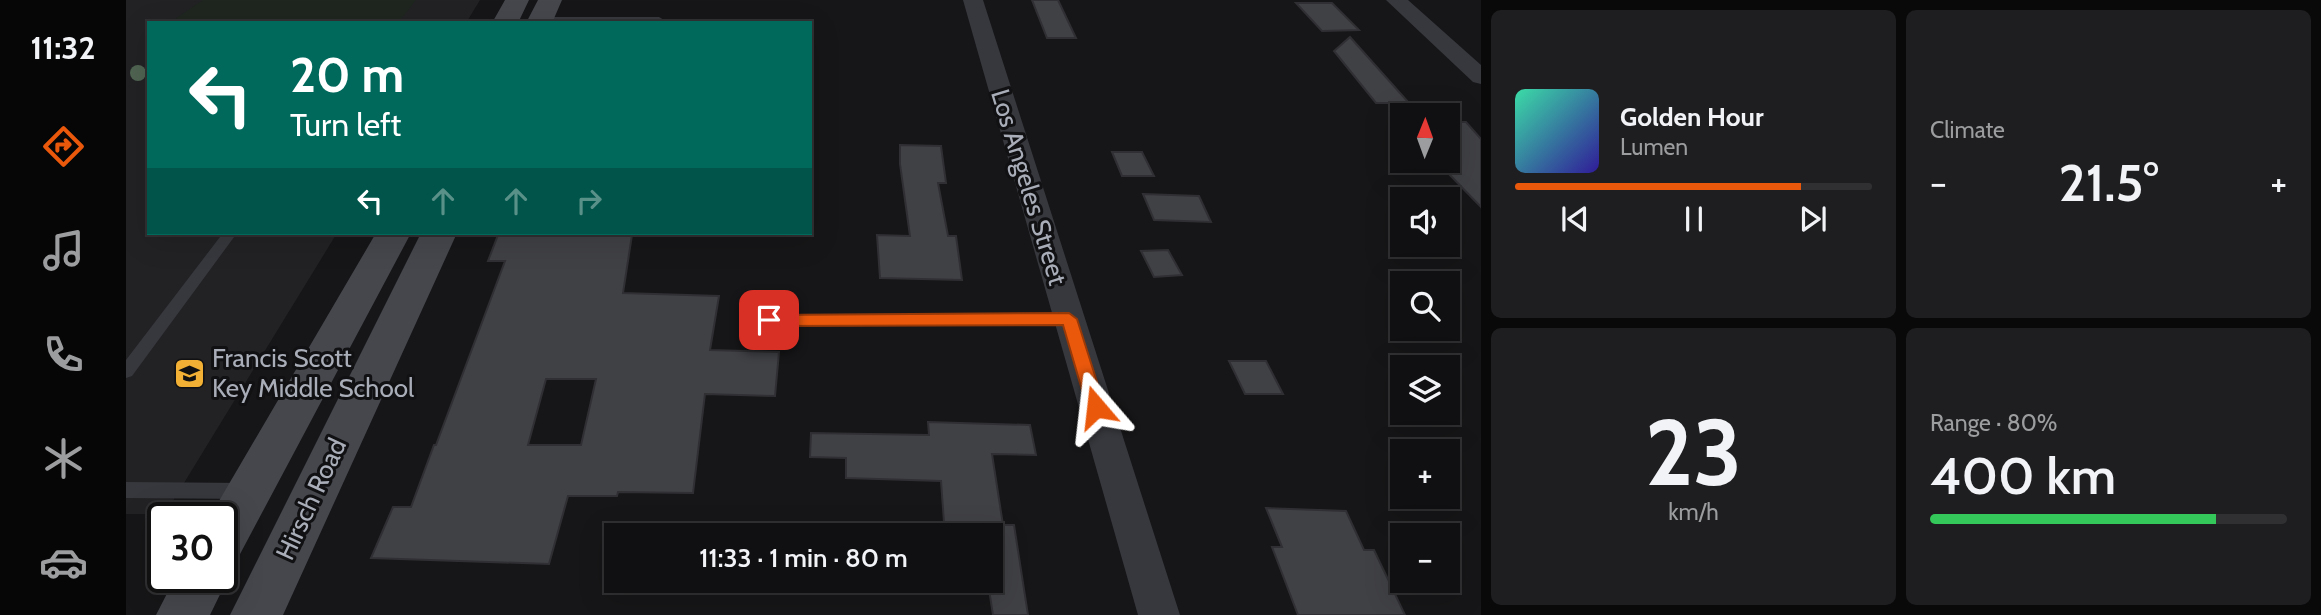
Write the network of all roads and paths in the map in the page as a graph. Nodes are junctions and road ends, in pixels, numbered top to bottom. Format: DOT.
graph roads {
  1 [pos="517,0"];
  2 [pos="973,0"];
  3 [pos="1396,0"];
  4 [pos="543,14"];
  5 [pos="659,20"];
  6 [pos="506,21"];
  7 [pos="1481,77"];
  8 [pos="229,235"];
  9 [pos="392,235"];
  10 [pos="438,235"];
  11 [pos="1069,319"];
  12 [pos="769,320"];
  13 [pos="126,372"];
  14 [pos="126,490"];
  15 [pos="249,491"];
  16 [pos="314,491"];
  17 [pos="238,511"];
  18 [pos="194,593"];
  19 [pos="182,615"];
  20 [pos="256,615"];
  21 [pos="1159,615"];
  1 -- 6 [label="main road"];
  2 -- 11 [label="street, Los Angeles Street"];
  3 -- 7 [label="street"];
  4 -- 5 [label="lane"];
  8 -- 13 [label="lane"];
  9 -- 15 [label="main road, Hirsch Road"];
  10 -- 16 [label="main road, Hirsch Road"];
  11 -- 12 [label="lane"];
  11 -- 21 [label="street, Los Angeles Street"];
  14 -- 15 [label="lane"];
  15 -- 16 [label="main road"];
  15 -- 17 [label="main road, Hirsch Road"];
  16 -- 20 [label="main road, Hirsch Road"];
  18 -- 19 [label="main road"];
}
